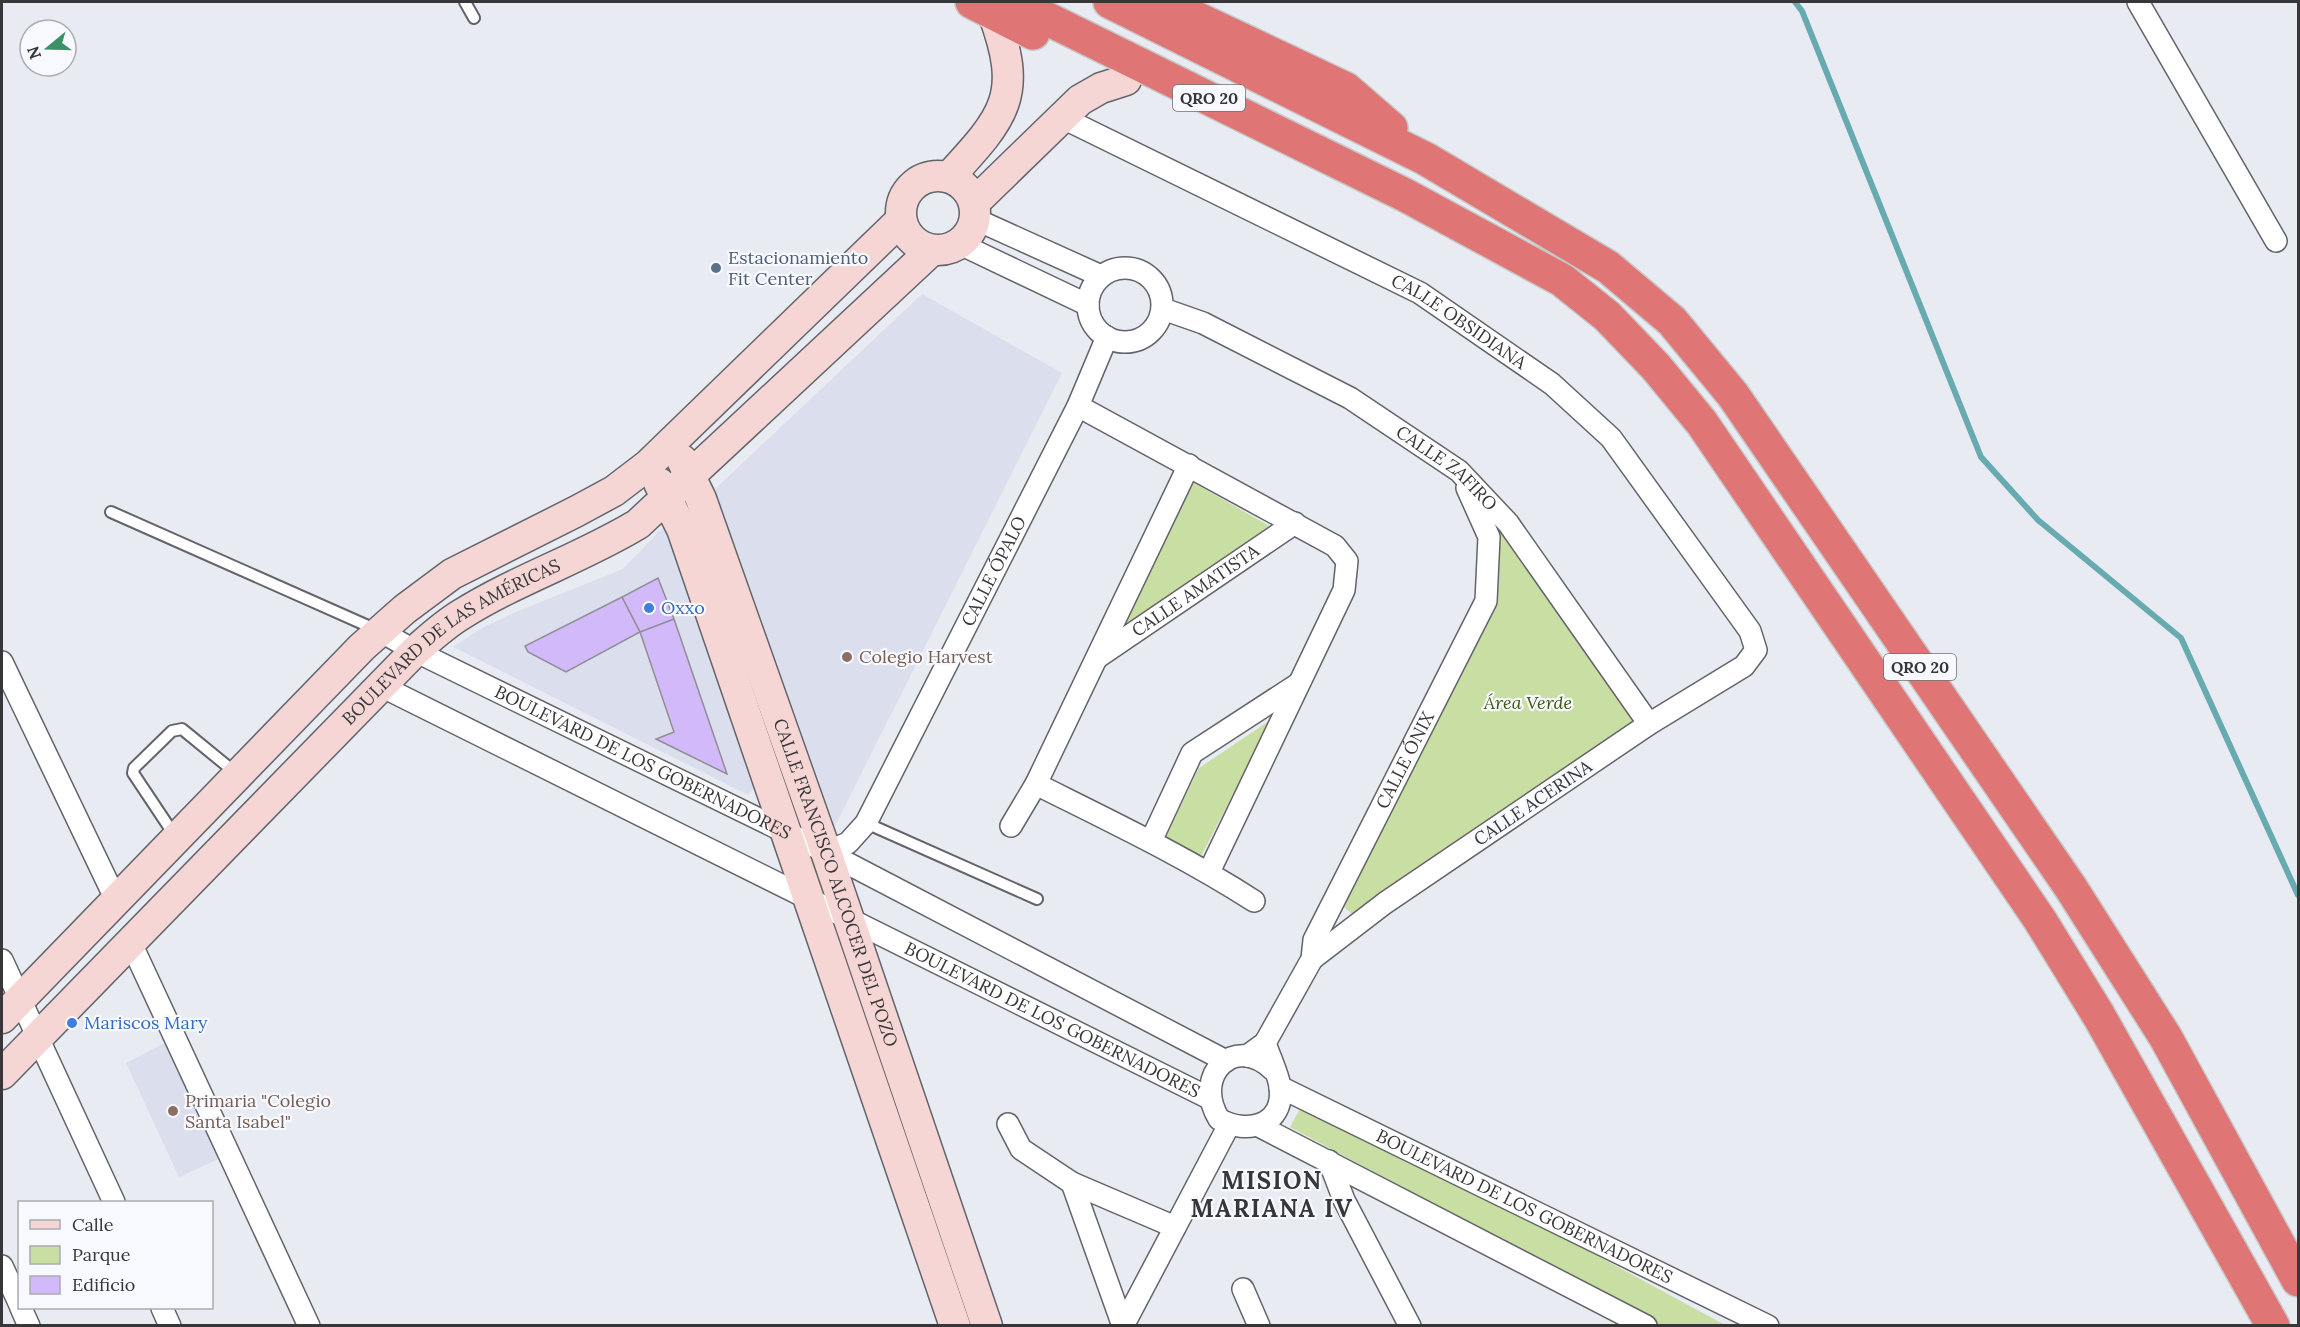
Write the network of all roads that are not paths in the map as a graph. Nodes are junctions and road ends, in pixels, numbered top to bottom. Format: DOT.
graph roads {
  1 [pos="465,2"];
  2 [pos="1110,2"];
  3 [pos="1162,2"];
  4 [pos="2138,2"];
  5 [pos="993,5"];
  6 [pos="1211,12"];
  7 [pos="474,18"];
  8 [pos="1236,38"];
  9 [pos="1126,80"];
  10 [pos="1061,117"];
  11 [pos="1426,159"];
  12 [pos="949,177"];
  13 [pos="1405,195"];
  14 [pos="902,220"];
  15 [pos="960,229"];
  16 [pos="2276,241"];
  17 [pos="1101,276"];
  18 [pos="1088,305"];
  19 [pos="1162,309"];
  20 [pos="1107,338"];
  21 [pos="1078,406"];
  22 [pos="672,443"];
  23 [pos="648,465"];
  24 [pos="1189,465"];
  25 [pos="1459,471"];
  26 [pos="691,477"];
  27 [pos="668,498"];
  28 [pos="111,512"];
  29 [pos="1295,523"];
  30 [pos="380,631"];
  31 [pos="1756,650"];
  32 [pos="415,651"];
  33 [pos="1097,657"];
  34 [pos="2,662"];
  35 [pos="1298,684"];
  36 [pos="379,685"];
  37 [pos="1649,724"];
  38 [pos="237,774"];
  39 [pos="1036,784"];
  40 [pos="866,823"];
  41 [pos="1011,826"];
  42 [pos="786,832"];
  43 [pos="176,838"];
  44 [pos="1151,841"];
  45 [pos="826,852"];
  46 [pos="1209,872"];
  47 [pos="1037,899"];
  48 [pos="116,900"];
  49 [pos="810,901"];
  50 [pos="1254,901"];
  51 [pos="1333,903"];
  52 [pos="849,920"];
  53 [pos="1354,929"];
  54 [pos="130,941"];
  55 [pos="1312,959"];
  56 [pos="2,960"];
  57 [pos="11,1008"];
  58 [pos="38,1037"];
  59 [pos="1265,1043"];
  60 [pos="1247,1056"];
  61 [pos="1226,1061"];
  62 [pos="2,1074"];
  63 [pos="1277,1078"];
  64 [pos="1209,1098"];
  65 [pos="1008,1124"];
  66 [pos="1229,1125"];
  67 [pos="1258,1126"];
  68 [pos="1329,1161"];
  69 [pos="1072,1183"];
  70 [pos="113,1201"];
  71 [pos="1175,1227"];
  72 [pos="2,1266"];
  73 [pos="2298,1280"];
  74 [pos="1243,1289"];
  75 [pos="18,1302"];
  76 [pos="21,1309"];
  77 [pos="162,1309"];
  78 [pos="29,1326"];
  79 [pos="170,1326"];
  80 [pos="309,1326"];
  81 [pos="956,1326"];
  82 [pos="987,1326"];
  83 [pos="1123,1326"];
  84 [pos="1259,1326"];
  85 [pos="1410,1326"];
  86 [pos="1646,1326"];
  87 [pos="1768,1326"];
  88 [pos="2273,1326"];
  1 -- 7 [label="lane"];
  2 -- 11 [label="highway, QRO 20"];
  3 -- 8 [label="highway"];
  4 -- 16 [label="street"];
  5 -- 9 [label="highway"];
  5 -- 12 [label="main road"];
  5 -- 13 [label="highway, QRO 20"];
  6 -- 8 [label="lane"];
  8 -- 11 [label="highway"];
  9 -- 10 [label="main road, BOULEVARD DE LAS AMÉRICAS"];
  9 -- 13 [label="highway"];
  10 -- 15 [label="main road, BOULEVARD DE LAS AMÉRICAS"];
  10 -- 31 [label="street, CALLE OBSIDIANA"];
  11 -- 73 [label="highway, QRO 20"];
  12 -- 14 [label="main road"];
  12 -- 15 [label="main road"];
  13 -- 88 [label="highway, QRO 20"];
  14 -- 15 [label="main road"];
  14 -- 22 [label="main road"];
  15 -- 17 [label="street"];
  15 -- 18 [label="street"];
  15 -- 26 [label="main road, BOULEVARD DE LAS AMÉRICAS"];
  17 -- 18 [label="street"];
  17 -- 19 [label="street"];
  18 -- 20 [label="street"];
  19 -- 20 [label="street"];
  19 -- 25 [label="street, CALLE ZAFIRO"];
  20 -- 21 [label="street, CALLE ÓPALO"];
  21 -- 24 [label="street"];
  21 -- 40 [label="street, CALLE ÓPALO"];
  22 -- 23 [label="main road"];
  22 -- 26 [label="main road, CALLE FRANCISCO ALCOCER DEL POZO"];
  23 -- 27 [label="main road, CALLE FRANCISCO ALCOCER DEL POZO"];
  23 -- 30 [label="main road"];
  24 -- 29 [label="street"];
  24 -- 33 [label="street, CALLE AMATISTA"];
  25 -- 37 [label="street, CALLE ZAFIRO"];
  25 -- 51 [label="street, CALLE ÓNIX"];
  26 -- 27 [label="main road, BOULEVARD DE LAS AMÉRICAS"];
  26 -- 45 [label="main road, CALLE FRANCISCO ALCOCER DEL POZO"];
  27 -- 32 [label="main road, BOULEVARD DE LAS AMÉRICAS"];
  27 -- 42 [label="main road, CALLE FRANCISCO ALCOCER DEL POZO"];
  28 -- 30 [label="lane"];
  29 -- 33 [label="street, CALLE AMATISTA"];
  29 -- 35 [label="street"];
  30 -- 32 [label="street, BOULEVARD DE LOS GOBERNADORES"];
  30 -- 38 [label="main road"];
  31 -- 37 [label="street, CALLE ACERINA"];
  32 -- 36 [label="main road, BOULEVARD DE LAS AMÉRICAS"];
  32 -- 42 [label="street, BOULEVARD DE LOS GOBERNADORES"];
  33 -- 39 [label="street, CALLE AMATISTA"];
  34 -- 48 [label="street"];
  35 -- 44 [label="street"];
  35 -- 46 [label="street"];
  36 -- 49 [label="street, BOULEVARD DE LOS GOBERNADORES"];
  36 -- 54 [label="main road, BOULEVARD DE LAS AMÉRICAS"];
  37 -- 53 [label="street, CALLE ACERINA"];
  38 -- 43 [label="main road"];
  38 -- 43 [label="lane"];
  39 -- 41 [label="street, CALLE AMATISTA"];
  39 -- 44 [label="street"];
  40 -- 45 [label="street, CALLE ÓPALO"];
  40 -- 47 [label="lane"];
  42 -- 45 [label="street, BOULEVARD DE LOS GOBERNADORES"];
  42 -- 49 [label="main road, CALLE FRANCISCO ALCOCER DEL POZO"];
  43 -- 48 [label="main road"];
  44 -- 46 [label="street"];
  45 -- 52 [label="main road, CALLE FRANCISCO ALCOCER DEL POZO"];
  45 -- 61 [label="street, BOULEVARD DE LOS GOBERNADORES"];
  46 -- 50 [label="street"];
  48 -- 57 [label="main road"];
  49 -- 52 [label="street, BOULEVARD DE LOS GOBERNADORES"];
  49 -- 81 [label="main road, CALLE FRANCISCO ALCOCER DEL POZO"];
  51 -- 53 [label="street"];
  51 -- 55 [label="street, CALLE ÓNIX"];
  52 -- 64 [label="street, BOULEVARD DE LOS GOBERNADORES"];
  52 -- 82 [label="main road, CALLE FRANCISCO ALCOCER DEL POZO"];
  53 -- 55 [label="street, CALLE ACERINA"];
  54 -- 58 [label="main road, BOULEVARD DE LAS AMÉRICAS"];
  54 -- 80 [label="street"];
  55 -- 59 [label="street, CALLE ÓNIX"];
  56 -- 57 [label="street"];
  57 -- 58 [label="street"];
  58 -- 62 [label="main road, BOULEVARD DE LAS AMÉRICAS"];
  58 -- 70 [label="street"];
  59 -- 60 [label="street, CALLE ÓNIX"];
  59 -- 63 [label="street"];
  60 -- 61 [label="street"];
  60 -- 63 [label="street"];
  61 -- 64 [label="street"];
  63 -- 67 [label="street"];
  63 -- 87 [label="street, BOULEVARD DE LOS GOBERNADORES"];
  64 -- 66 [label="street"];
  65 -- 69 [label="street"];
  66 -- 67 [label="street"];
  66 -- 71 [label="street"];
  67 -- 68 [label="street"];
  68 -- 85 [label="street"];
  68 -- 86 [label="street"];
  69 -- 71 [label="street"];
  69 -- 83 [label="street"];
  71 -- 83 [label="street"];
  72 -- 75 [label="street"];
  74 -- 84 [label="street"];
  76 -- 78 [label="street"];
  77 -- 79 [label="street"];
}
